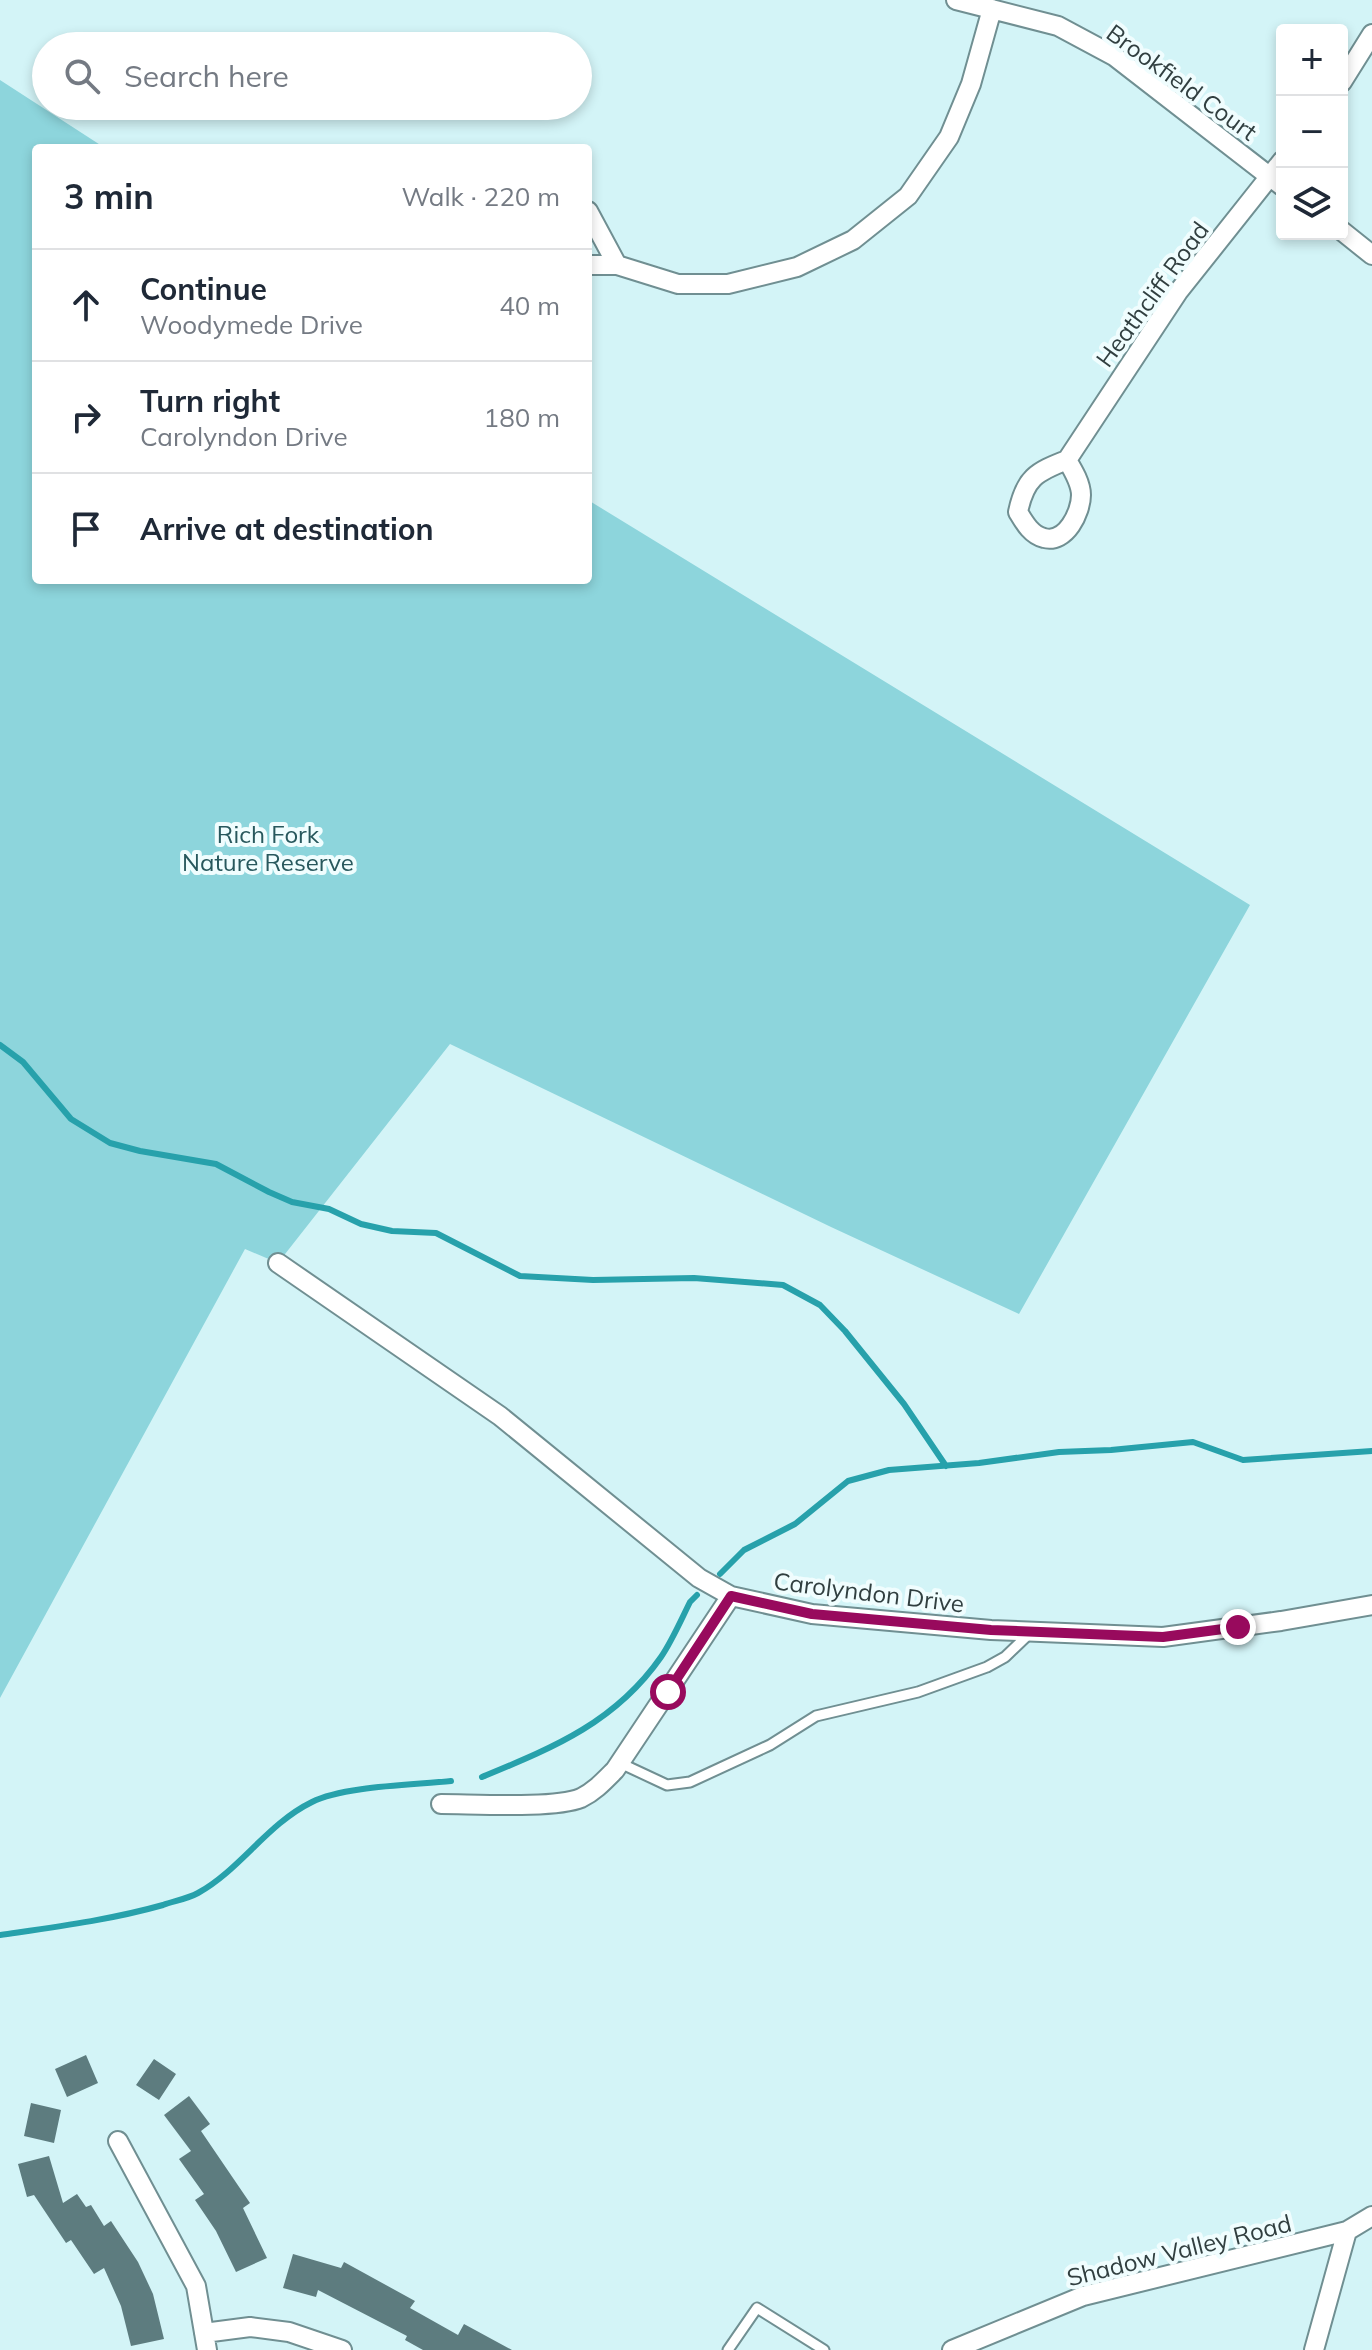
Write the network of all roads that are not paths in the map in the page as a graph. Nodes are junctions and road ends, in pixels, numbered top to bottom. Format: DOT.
graph roads {
  1 [pos="956,0"];
  2 [pos="992,9"];
  3 [pos="1372,34"];
  4 [pos="1348,72"];
  5 [pos="1276,182"];
  6 [pos="592,218"];
  7 [pos="1348,236"];
  8 [pos="1372,255"];
  9 [pos="592,265"];
  10 [pos="617,265"];
  11 [pos="1067,460"];
  12 [pos="278,1263"];
  13 [pos="731,1596"];
  14 [pos="1372,1605"];
  15 [pos="1031,1632"];
  16 [pos="620,1763"];
  17 [pos="441,1804"];
  18 [pos="118,2141"];
  19 [pos="1372,2216"];
  20 [pos="1347,2231"];
  21 [pos="205,2342"];
  22 [pos="817,2348"];
  23 [pos="342,2350"];
  24 [pos="728,2350"];
  25 [pos="952,2350"];
  26 [pos="1314,2350"];
  1 -- 2 [label="street, Brookfield Court"];
  2 -- 5 [label="street, Brookfield Court"];
  2 -- 10 [label="street"];
  3 -- 4 [label="street"];
  5 -- 11 [label="street, Heathcliff Road"];
  6 -- 10 [label="street"];
  7 -- 8 [label="street"];
  9 -- 10 [label="street"];
  12 -- 13 [label="street, Carolyndon Drive"];
  13 -- 15 [label="street, Carolyndon Drive"];
  13 -- 16 [label="street"];
  14 -- 15 [label="street, Carolyndon Drive"];
  15 -- 16 [label="lane"];
  16 -- 17 [label="street"];
  18 -- 21 [label="street"];
  19 -- 20 [label="street, Shadow Valley Road"];
  20 -- 25 [label="street, Shadow Valley Road"];
  20 -- 26 [label="street"];
  21 -- 23 [label="street"];
  22 -- 24 [label="lane"];
}
